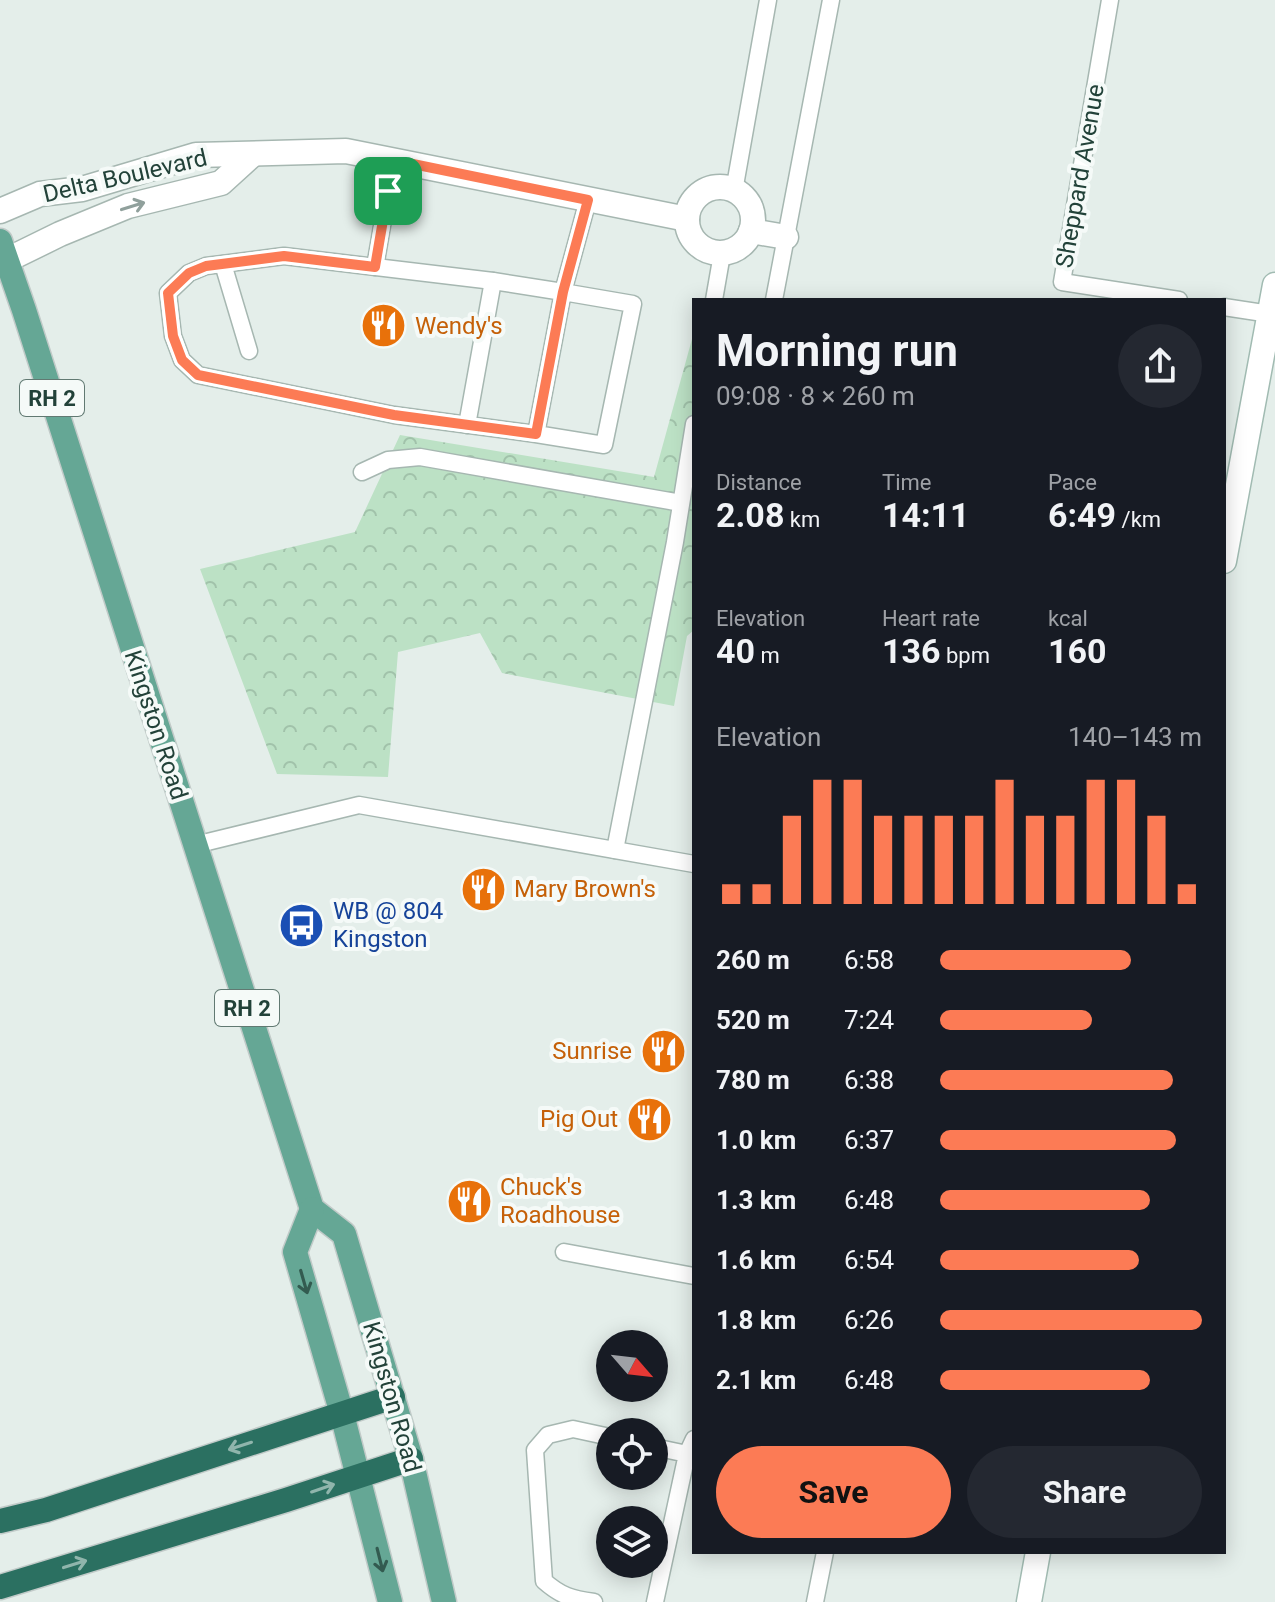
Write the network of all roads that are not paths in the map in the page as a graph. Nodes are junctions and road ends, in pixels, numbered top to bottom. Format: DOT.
graph roads {
  1 [pos="768,0"];
  2 [pos="831,0"];
  3 [pos="1110,0"];
  4 [pos="253,154"];
  5 [pos="408,163"];
  6 [pos="734,191"];
  7 [pos="588,200"];
  8 [pos="0,211"];
  9 [pos="687,219"];
  10 [pos="751,231"];
  11 [pos="786,237"];
  12 [pos="2,254"];
  13 [pos="722,254"];
  14 [pos="223,264"];
  15 [pos="375,267"];
  16 [pos="493,281"];
  17 [pos="1275,285"];
  18 [pos="563,292"];
  19 [pos="714,298"];
  20 [pos="774,298"];
  21 [pos="1166,298"];
  22 [pos="1226,307"];
  23 [pos="1270,314"];
  24 [pos="249,351"];
  25 [pos="467,425"];
  26 [pos="536,434"];
  27 [pos="692,436"];
  28 [pos="362,472"];
  29 [pos="681,503"];
  30 [pos="1226,550"];
  31 [pos="195,845"];
  32 [pos="615,850"];
  33 [pos="692,864"];
  34 [pos="312,1209"];
  35 [pos="564,1252"];
  36 [pos="692,1276"];
  37 [pos="393,1397"];
  38 [pos="342,1414"];
  39 [pos="596,1434"];
  40 [pos="668,1447"];
  41 [pos="690,1447"];
  42 [pos="411,1459"];
  43 [pos="358,1475"];
  44 [pos="0,1521"];
  45 [pos="825,1554"];
  46 [pos="1038,1554"];
  47 [pos="0,1587"];
  48 [pos="390,1602"];
  49 [pos="444,1602"];
  50 [pos="594,1602"];
  51 [pos="655,1602"];
  52 [pos="815,1602"];
  53 [pos="1029,1602"];
  1 -- 6 [label="lane"];
  2 -- 11 [label="lane"];
  3 -- 21 [label="lane, Sheppard Avenue"];
  4 -- 5 [label="street, Delta Boulevard"];
  4 -- 8 [label="street, Delta Boulevard"];
  12 -- 4 [label="street, Delta Boulevard, one-way"];
  5 -- 7 [label="street, Delta Boulevard"];
  5 -- 15 [label="lane"];
  6 -- 9 [label="street"];
  6 -- 10 [label="street"];
  7 -- 9 [label="street, Delta Boulevard"];
  7 -- 18 [label="lane"];
  9 -- 13 [label="street"];
  10 -- 11 [label="street"];
  10 -- 13 [label="street"];
  11 -- 20 [label="lane"];
  12 -- 31 [label="main road, Kingston Road / RH 2"];
  13 -- 19 [label="lane"];
  14 -- 15 [label="lane"];
  14 -- 24 [label="lane"];
  14 -- 25 [label="lane"];
  15 -- 16 [label="lane"];
  16 -- 18 [label="lane"];
  16 -- 25 [label="lane"];
  17 -- 23 [label="street"];
  18 -- 26 [label="lane"];
  18 -- 26 [label="lane"];
  22 -- 23 [label="lane"];
  23 -- 30 [label="street"];
  25 -- 26 [label="lane"];
  27 -- 29 [label="lane"];
  28 -- 29 [label="lane"];
  29 -- 32 [label="lane"];
  31 -- 32 [label="lane"];
  31 -- 34 [label="main road, Kingston Road / RH 2"];
  32 -- 33 [label="lane"];
  34 -- 37 [label="main road, Kingston Road"];
  34 -- 38 [label="main road, one-way"];
  35 -- 36 [label="lane"];
  37 -- 38 [label="highway"];
  37 -- 42 [label="main road, Kingston Road"];
  38 -- 43 [label="main road"];
  38 -- 44 [label="highway, one-way"];
  39 -- 50 [label="lane"];
  40 -- 41 [label="lane"];
  41 -- 51 [label="lane"];
  42 -- 43 [label="highway"];
  42 -- 49 [label="main road, Kingston Road"];
  47 -- 43 [label="highway, one-way"];
  43 -- 48 [label="main road, one-way"];
  45 -- 52 [label="lane"];
  46 -- 53 [label="street"];
}
